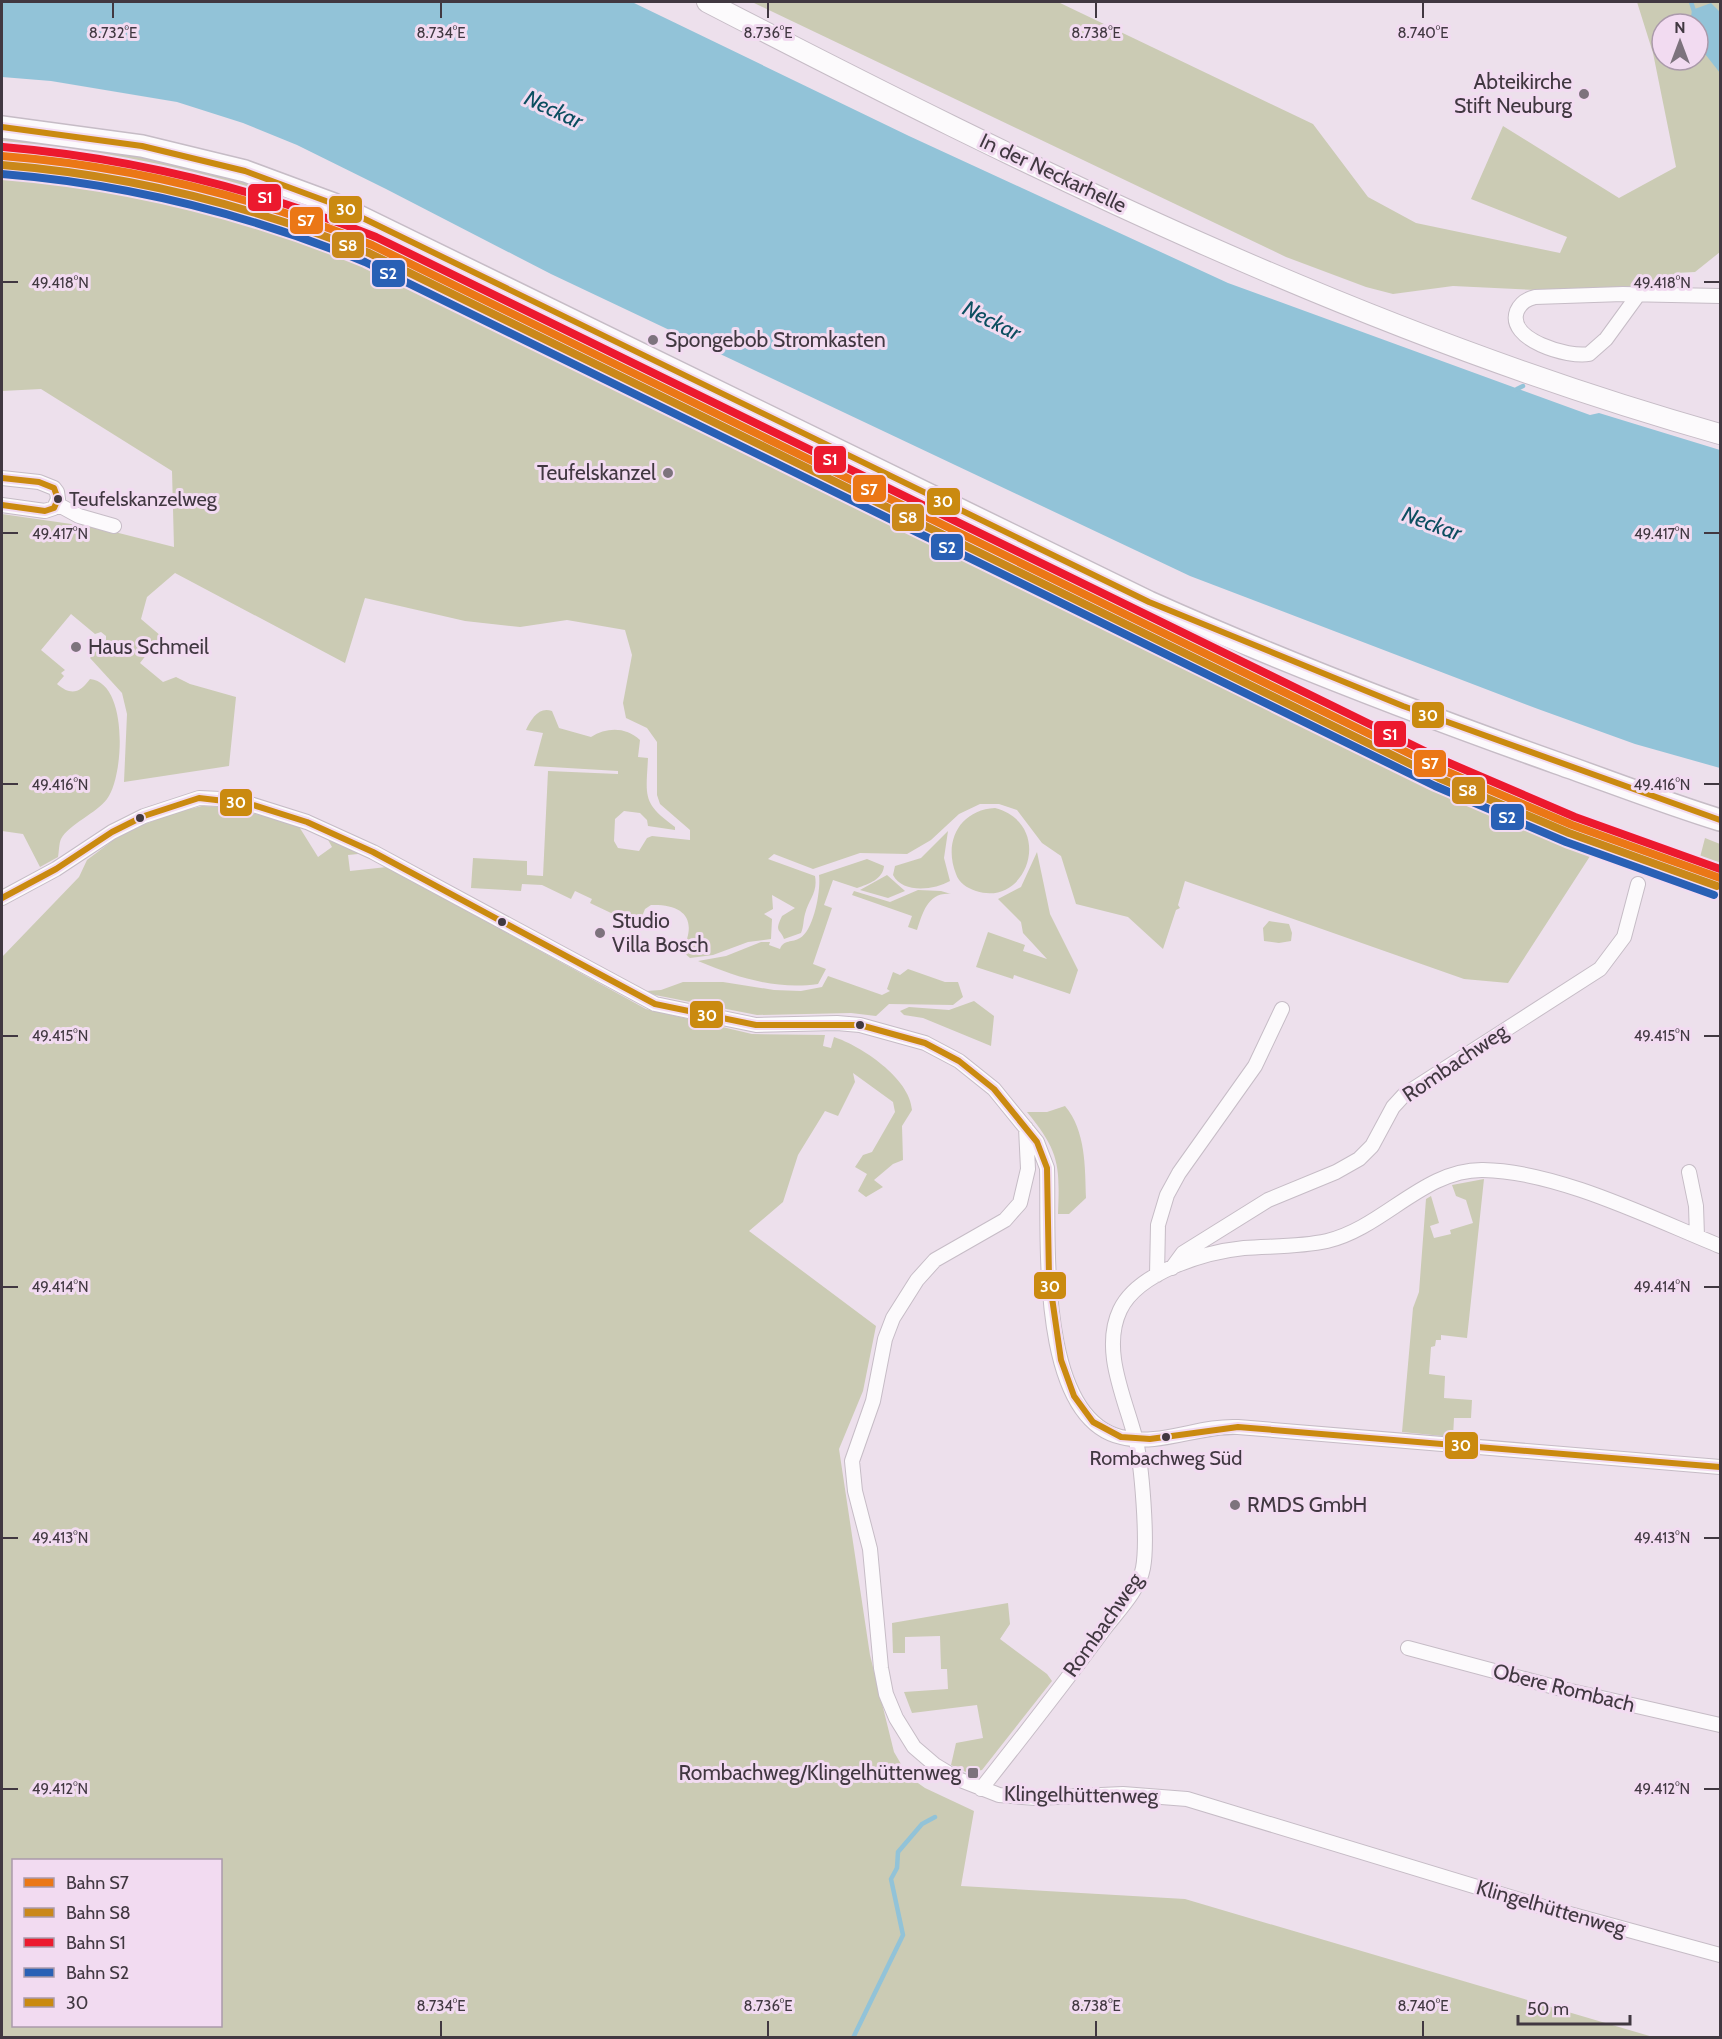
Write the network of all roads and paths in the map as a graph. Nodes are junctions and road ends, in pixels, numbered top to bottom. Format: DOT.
graph roads {
  1 [pos="707,2"];
  2 [pos="2,127"];
  3 [pos="1638,295"];
  4 [pos="1720,296"];
  5 [pos="1720,434"];
  6 [pos="2,478"];
  7 [pos="57,504"];
  8 [pos="2,506"];
  9 [pos="114,526"];
  10 [pos="1720,820"];
  11 [pos="1638,884"];
  12 [pos="2,898"];
  13 [pos="1282,1010"];
  14 [pos="1026,1128"];
  15 [pos="1689,1172"];
  16 [pos="1697,1236"];
  17 [pos="1720,1246"];
  18 [pos="1173,1268"];
  19 [pos="1157,1275"];
  20 [pos="1136,1439"];
  21 [pos="1720,1467"];
  22 [pos="1408,1648"];
  23 [pos="1720,1725"];
  24 [pos="981,1789"];
  25 [pos="1720,1956"];
  1 -- 5 [label="main road, In der Neckarhelle"];
  2 -- 10 [label="main road"];
  3 -- 3 [label="street"];
  3 -- 4 [label="street"];
  6 -- 7 [label="street"];
  7 -- 8 [label="street"];
  7 -- 9 [label="street"];
  11 -- 18 [label="street, Rombachweg"];
  12 -- 14 [label="street"];
  13 -- 19 [label="street"];
  14 -- 20 [label="street"];
  14 -- 24 [label="street, Klingelhüttenweg"];
  15 -- 16 [label="street"];
  16 -- 17 [label="street"];
  16 -- 18 [label="street"];
  18 -- 19 [label="street, Rombachweg"];
  19 -- 20 [label="street, Rombachweg"];
  20 -- 21 [label="street"];
  20 -- 24 [label="street, Rombachweg"];
  22 -- 23 [label="street, Obere Rombach"];
  24 -- 25 [label="street, Klingelhüttenweg"];
}
